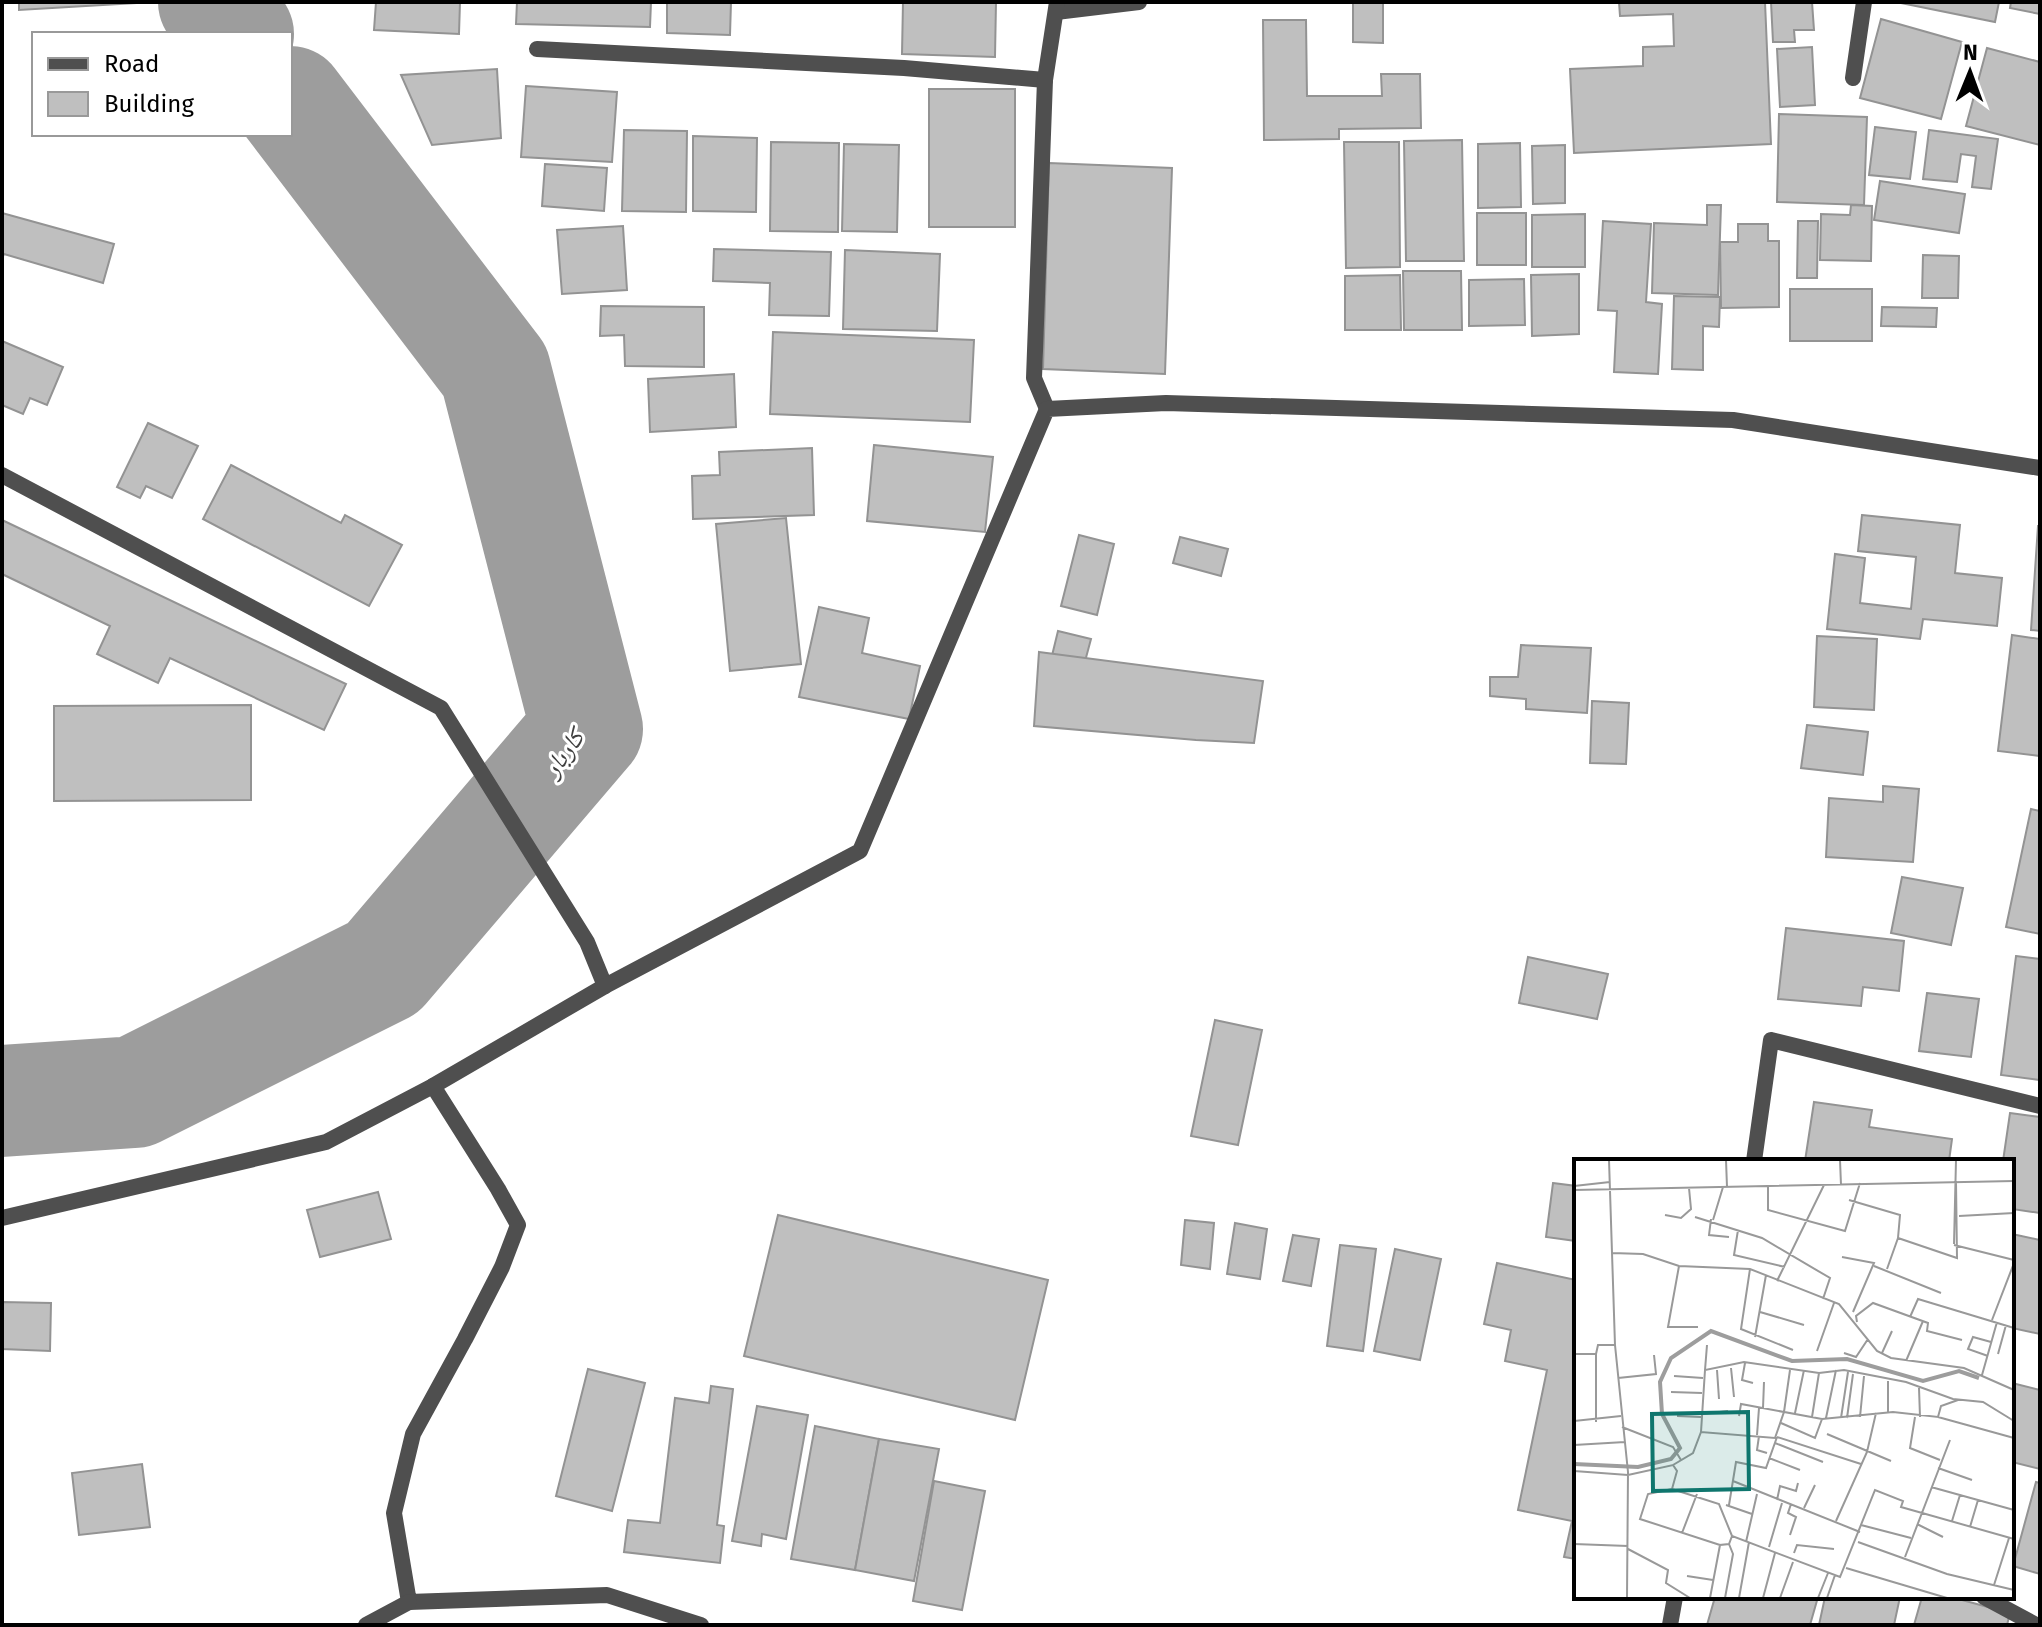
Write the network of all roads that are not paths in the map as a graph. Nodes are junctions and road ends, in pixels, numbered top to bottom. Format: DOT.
graph roads {
  1 [pos="1139,2"];
  2 [pos="1864,2"];
  3 [pos="1057,7"];
  4 [pos="537,49"];
  5 [pos="1853,78"];
  6 [pos="1045,80"];
  7 [pos="1047,409"];
  8 [pos="2040,468"];
  9 [pos="2,475"];
  10 [pos="605,986"];
  11 [pos="433,1086"];
  12 [pos="2040,1106"];
  13 [pos="1754,1159"];
  14 [pos="2,1218"];
  15 [pos="1675,1599"];
  16 [pos="1988,1599"];
  17 [pos="409,1602"];
  18 [pos="366,1625"];
  19 [pos="701,1625"];
  20 [pos="1670,1625"];
  21 [pos="2036,1625"];
  1 -- 3 [label="street"];
  2 -- 5 [label="street"];
  3 -- 6 [label="street"];
  4 -- 6 [label="street"];
  6 -- 7 [label="street"];
  7 -- 8 [label="street"];
  7 -- 10 [label="street"];
  9 -- 10 [label="street"];
  10 -- 11 [label="street"];
  11 -- 14 [label="street"];
  11 -- 17 [label="street"];
  12 -- 13 [label="street"];
  15 -- 20 [label="street"];
  16 -- 21 [label="street"];
  17 -- 18 [label="street"];
  17 -- 19 [label="street"];
}
